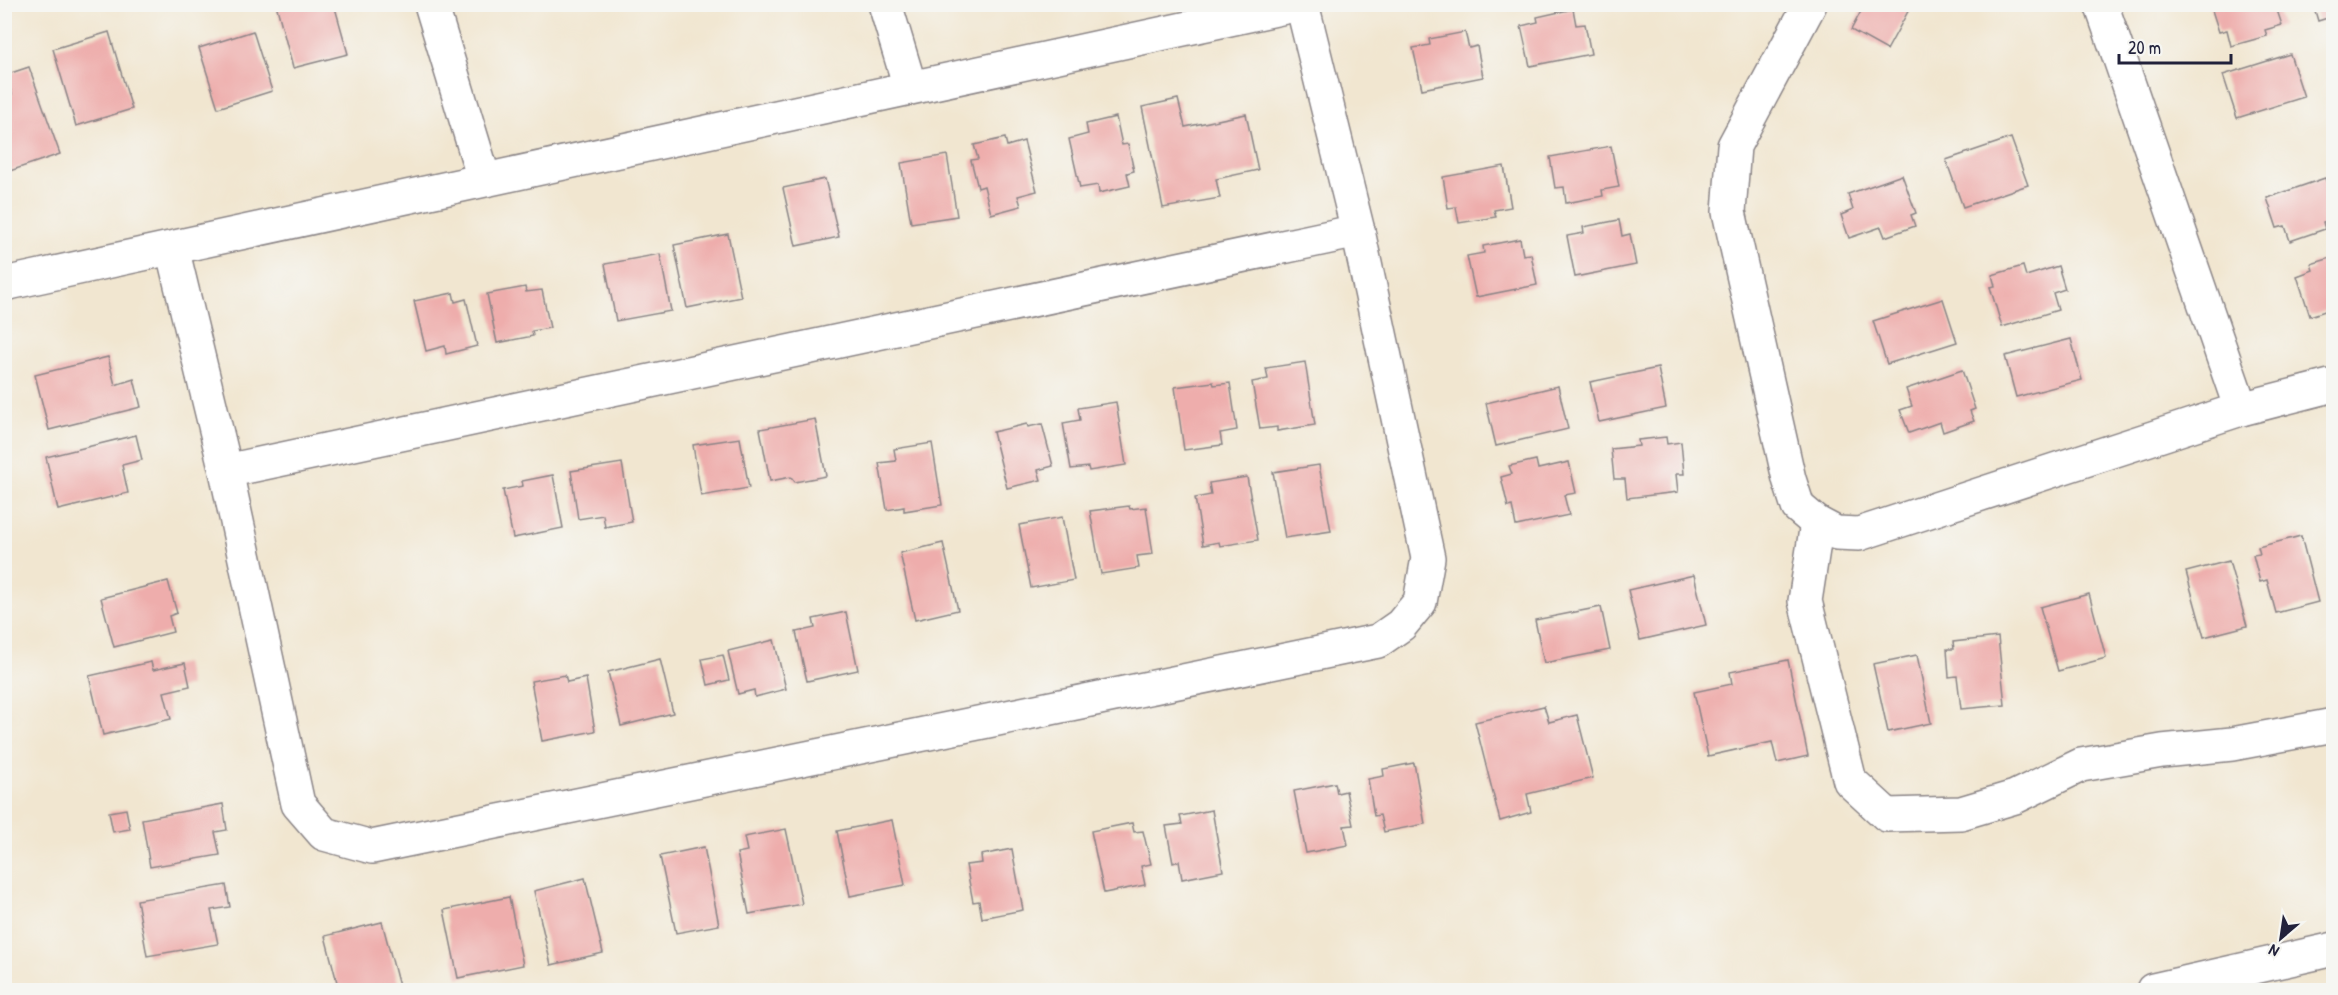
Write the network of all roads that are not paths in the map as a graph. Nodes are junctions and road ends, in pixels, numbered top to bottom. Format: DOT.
graph roads {
  1 [pos="431,4"];
  2 [pos="885,4"];
  3 [pos="1301,4"];
  4 [pos="1810,4"];
  5 [pos="2101,4"];
  6 [pos="910,87"];
  7 [pos="484,179"];
  8 [pos="1358,231"];
  9 [pos="172,248"];
  10 [pos="4,284"];
  11 [pos="2334,385"];
  12 [pos="2241,409"];
  13 [pos="226,471"];
  14 [pos="1817,524"];
  15 [pos="2334,725"];
  16 [pos="2334,949"];
  17 [pos="2153,990"];
  1 -- 7 [label="street"];
  2 -- 6 [label="street"];
  3 -- 6 [label="street"];
  3 -- 8 [label="street"];
  4 -- 14 [label="street"];
  5 -- 12 [label="street"];
  6 -- 7 [label="street"];
  7 -- 9 [label="street"];
  8 -- 13 [label="street"];
  8 -- 13 [label="street"];
  9 -- 10 [label="street"];
  9 -- 13 [label="street"];
  11 -- 12 [label="street"];
  12 -- 14 [label="street"];
  14 -- 15 [label="street"];
  16 -- 17 [label="street"];
}
